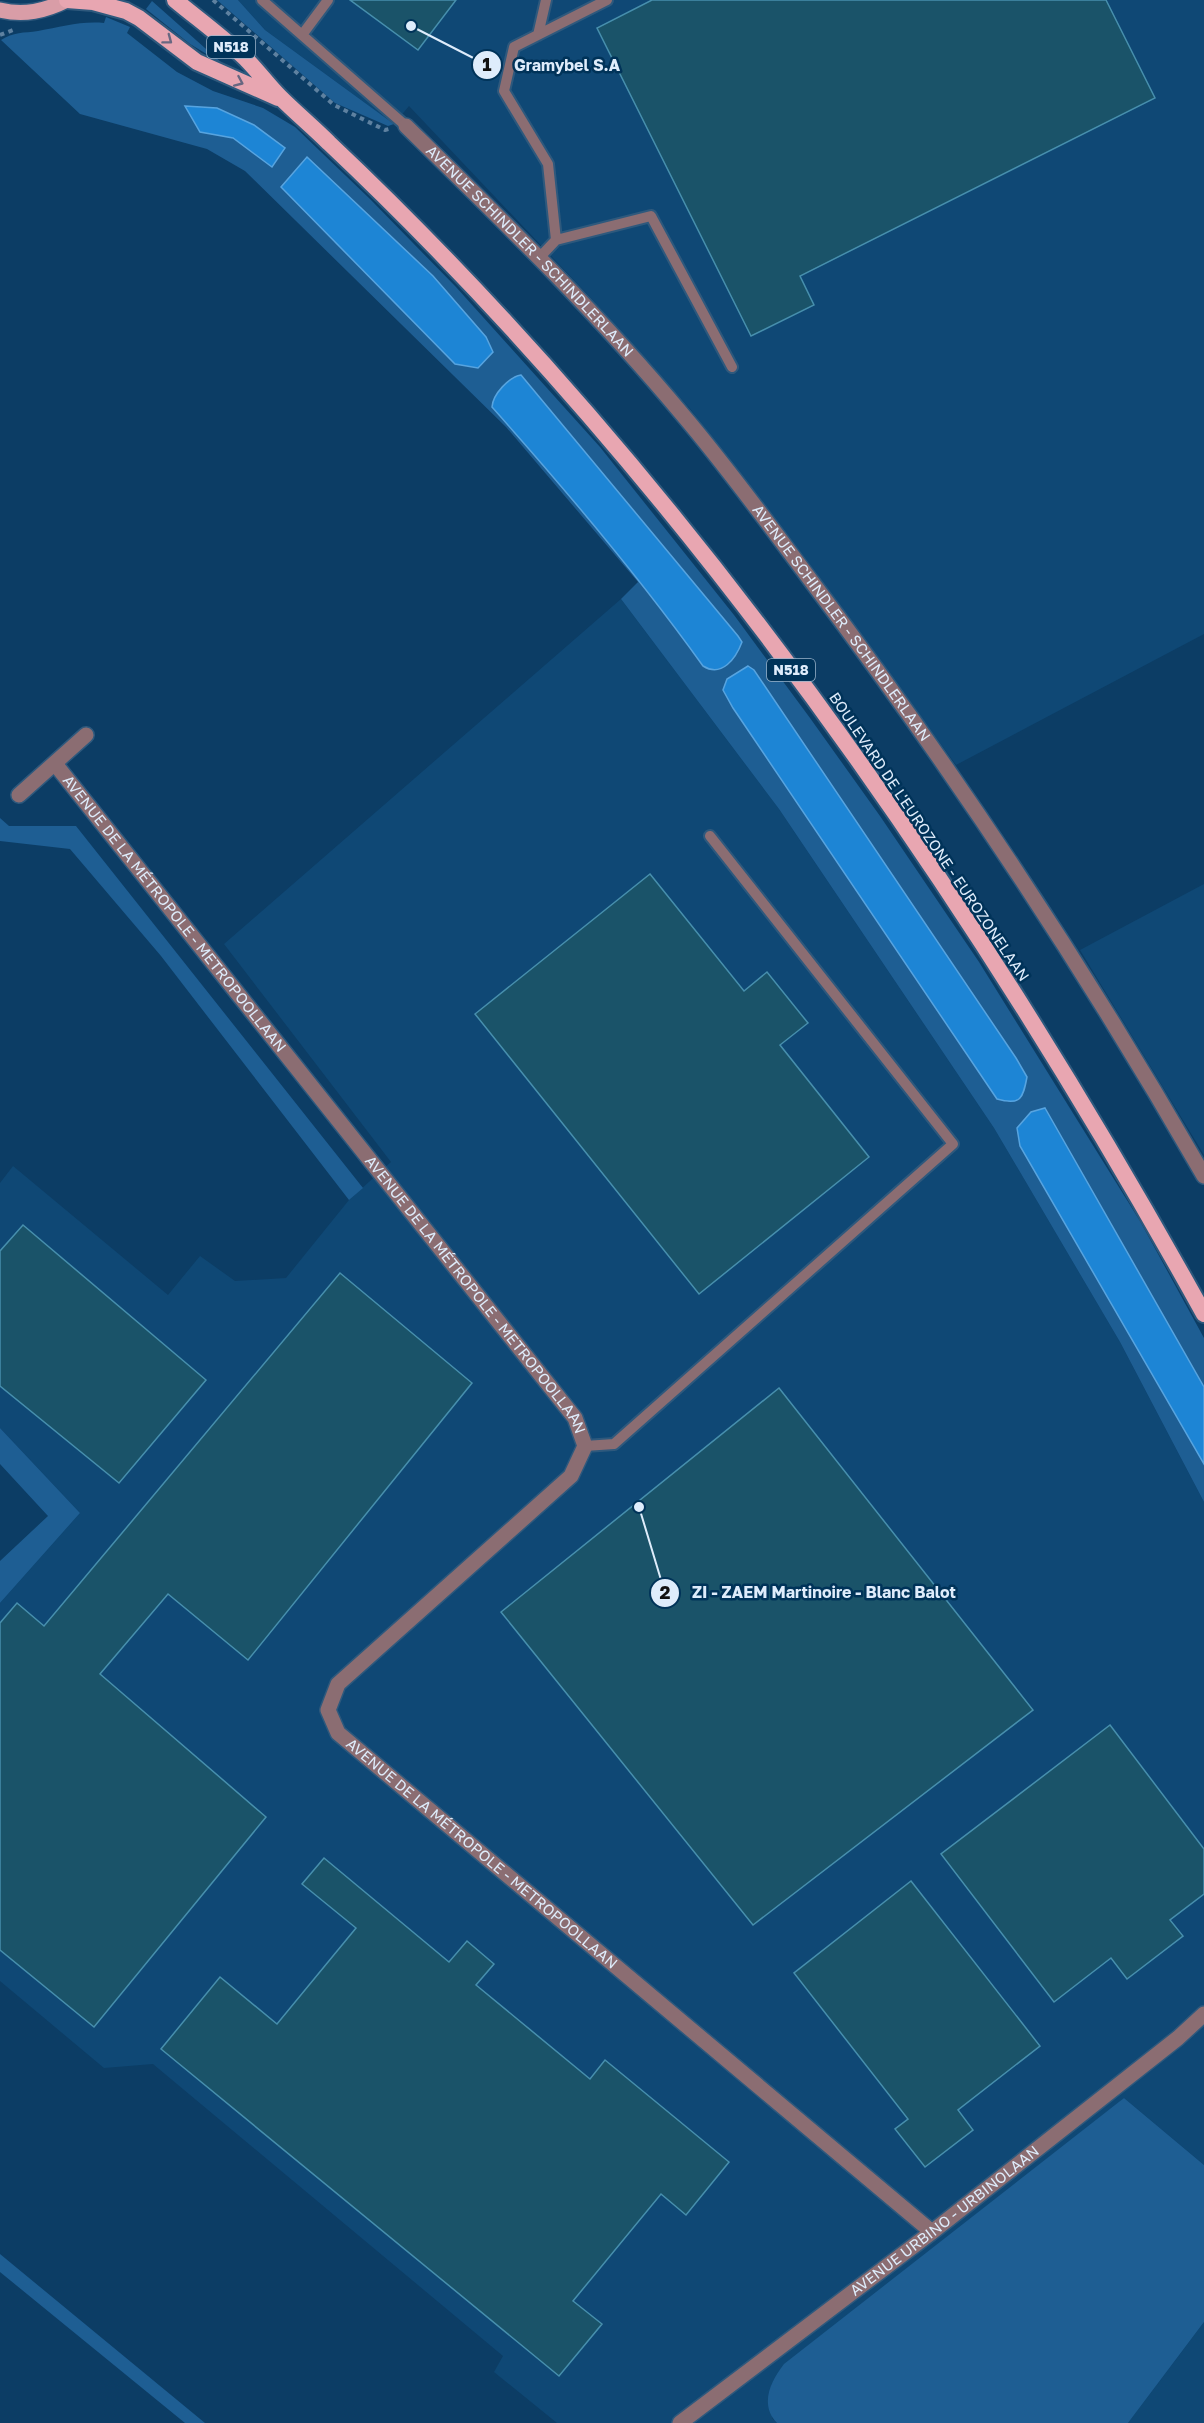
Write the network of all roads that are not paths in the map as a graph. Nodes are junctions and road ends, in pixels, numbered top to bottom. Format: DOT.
graph roads {
  1 [pos="67,0"];
  2 [pos="175,0"];
  3 [pos="262,0"];
  4 [pos="328,0"];
  5 [pos="546,0"];
  6 [pos="607,0"];
  7 [pos="0,10"];
  8 [pos="302,35"];
  9 [pos="538,35"];
  10 [pos="282,99"];
  11 [pos="406,126"];
  12 [pos="556,240"];
  13 [pos="540,257"];
  14 [pos="732,367"];
  15 [pos="86,735"];
  16 [pos="56,765"];
  17 [pos="19,795"];
  18 [pos="710,836"];
  19 [pos="1204,1176"];
  20 [pos="1204,1314"];
  21 [pos="585,1446"];
  22 [pos="1204,2014"];
  23 [pos="932,2232"];
  24 [pos="680,2423"];
  1 -- 7 [label="main road"];
  1 -- 10 [label="highway, BOULEVARD DE L'EUROZONE - EUROZONELAAN / N518, one-way"];
  2 -- 10 [label="highway, BOULEVARD DE L'EUROZONE - EUROZONELAAN / N518"];
  3 -- 8 [label="lane"];
  4 -- 8 [label="lane"];
  5 -- 9 [label="lane"];
  6 -- 9 [label="lane"];
  8 -- 11 [label="lane"];
  9 -- 12 [label="lane"];
  10 -- 20 [label="highway, BOULEVARD DE L'EUROZONE - EUROZONELAAN / N518"];
  11 -- 13 [label="street, AVENUE SCHINDLER - SCHINDLERLAAN"];
  12 -- 13 [label="lane"];
  12 -- 14 [label="lane"];
  13 -- 19 [label="street, AVENUE SCHINDLER - SCHINDLERLAAN"];
  15 -- 16 [label="street, AVENUE DE LA MÉTROPOLE - METROPOOLLAAN"];
  16 -- 17 [label="street, AVENUE DE LA MÉTROPOLE - METROPOOLLAAN"];
  16 -- 21 [label="street, AVENUE DE LA MÉTROPOLE - METROPOOLLAAN"];
  18 -- 21 [label="lane"];
  21 -- 23 [label="street, AVENUE DE LA MÉTROPOLE - METROPOOLLAAN"];
  22 -- 23 [label="street, AVENUE URBINO - URBINOLAAN"];
  23 -- 24 [label="street, AVENUE URBINO - URBINOLAAN"];
}
